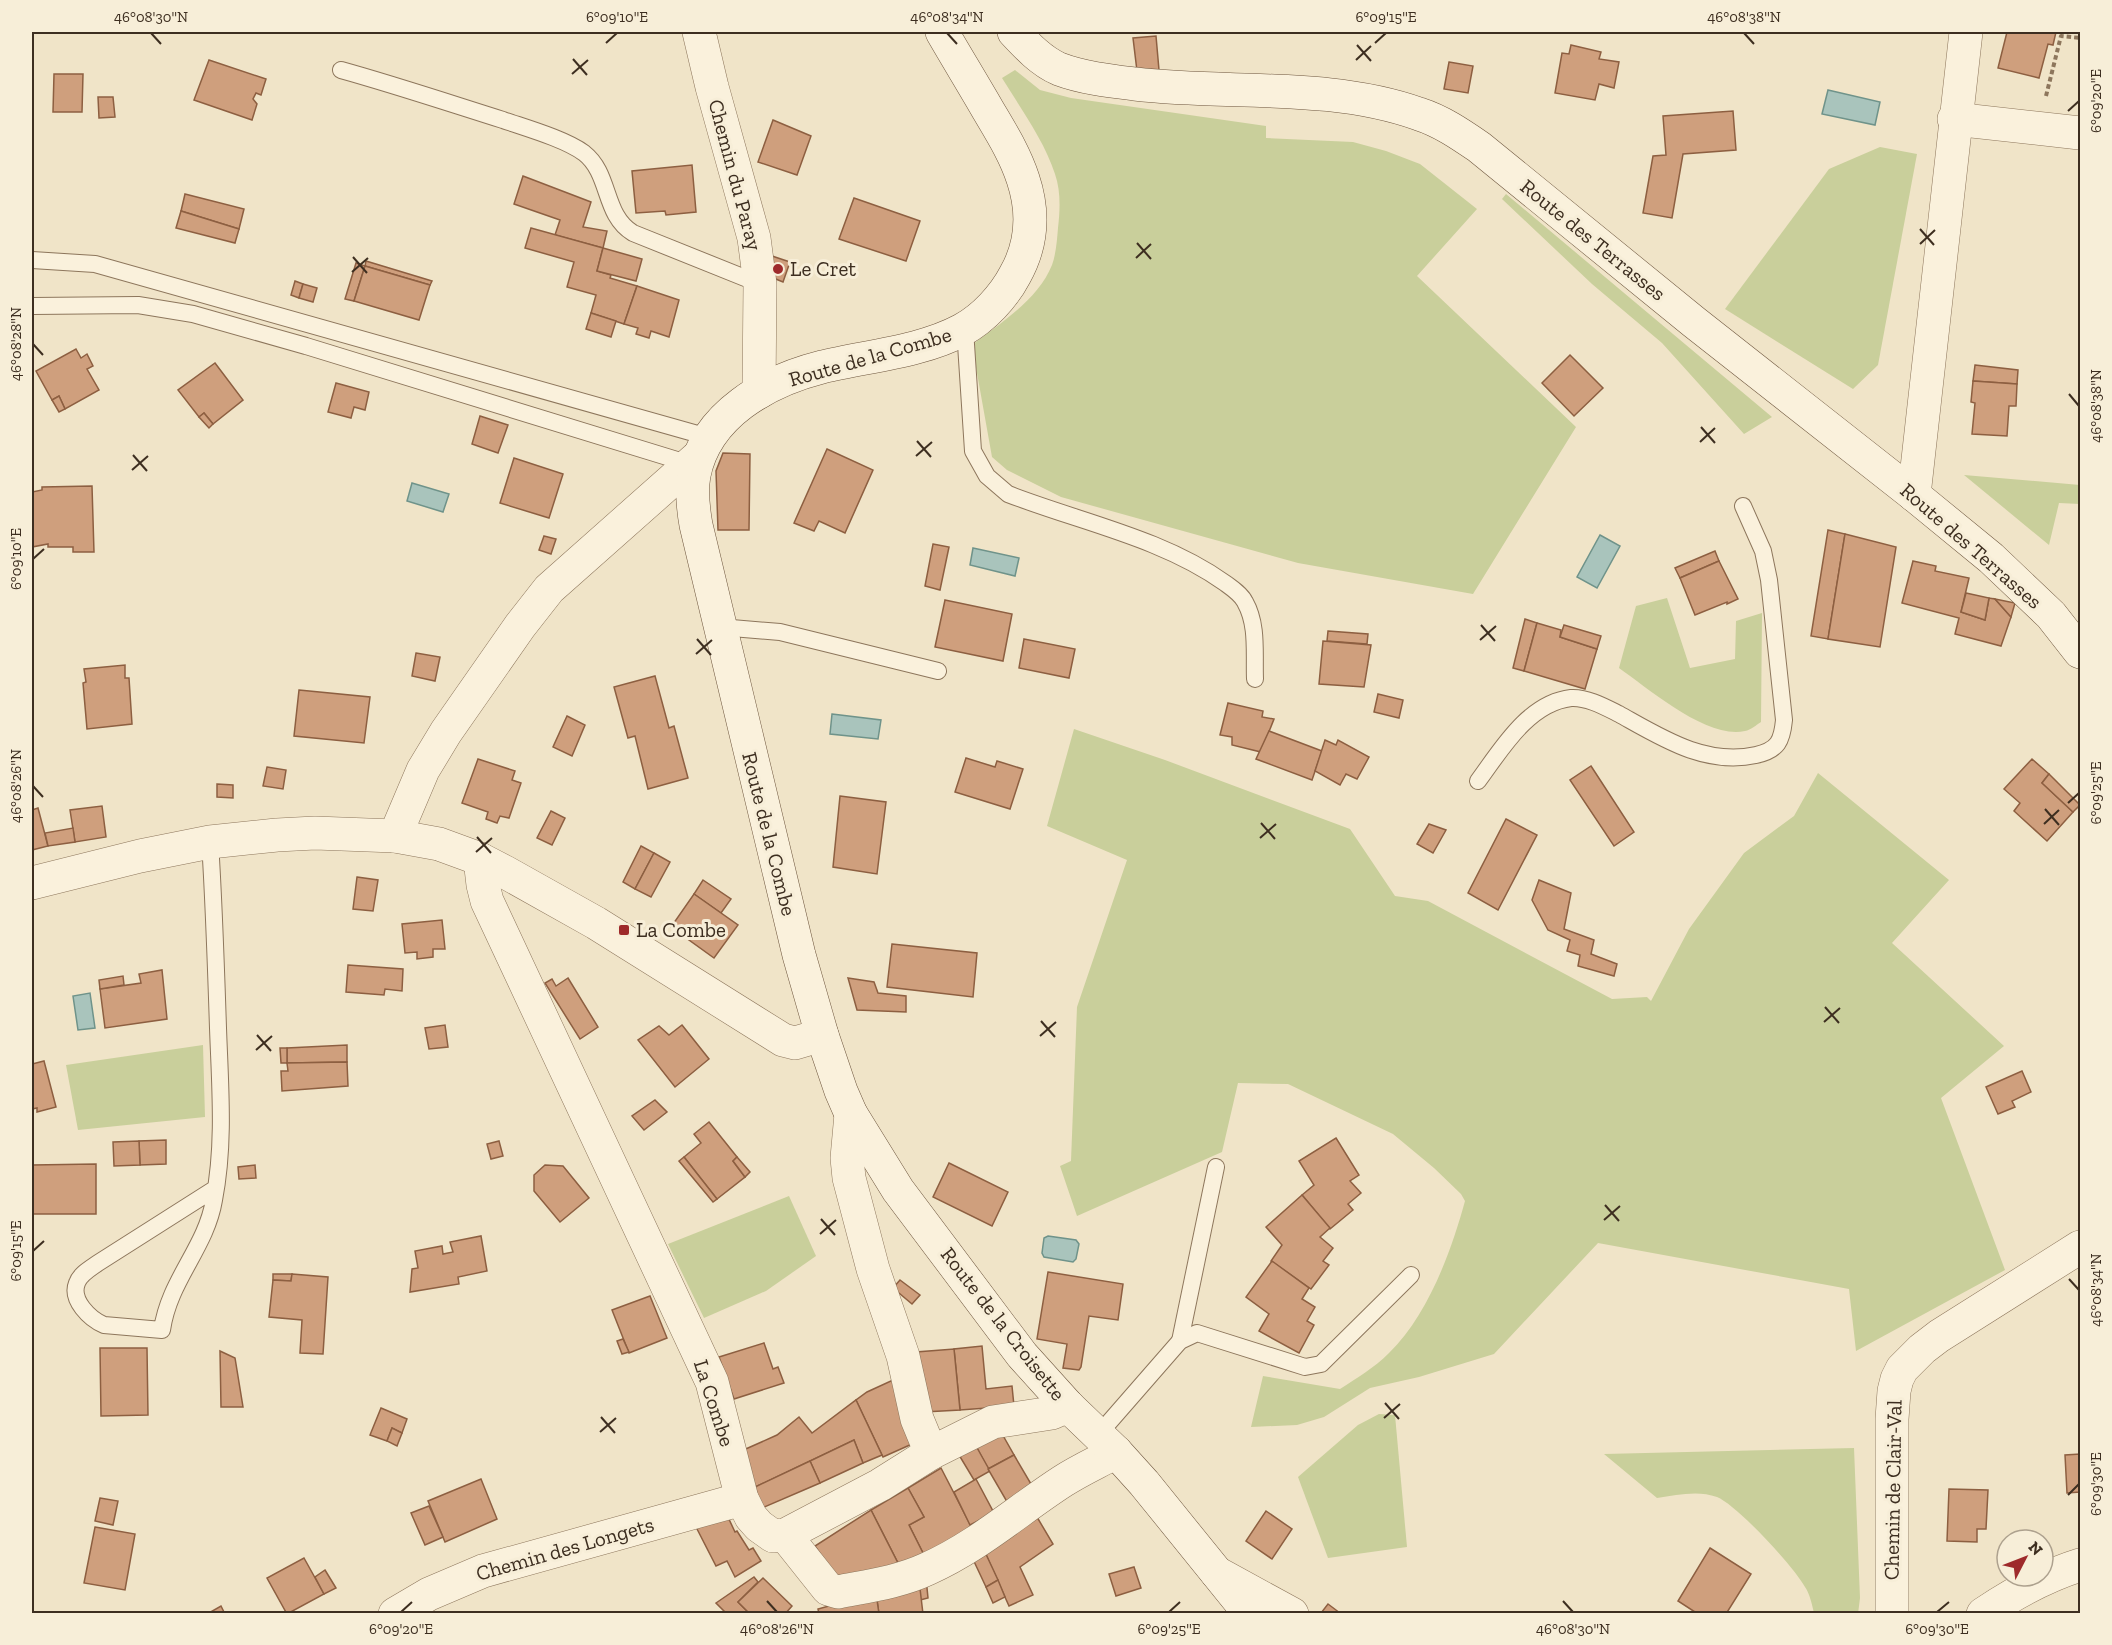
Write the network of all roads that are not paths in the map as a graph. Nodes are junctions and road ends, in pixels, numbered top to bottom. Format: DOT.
graph roads {
  1 [pos="699,32"];
  2 [pos="942,32"];
  3 [pos="1014,32"];
  4 [pos="1966,32"];
  5 [pos="341,70"];
  6 [pos="1954,119"];
  7 [pos="2080,133"];
  8 [pos="32,260"];
  9 [pos="760,284"];
  10 [pos="32,306"];
  11 [pos="964,329"];
  12 [pos="759,392"];
  13 [pos="699,452"];
  14 [pos="1914,495"];
  15 [pos="1743,506"];
  16 [pos="720,627"];
  17 [pos="2080,652"];
  18 [pos="938,671"];
  19 [pos="1255,679"];
  20 [pos="1478,782"];
  21 [pos="395,836"];
  22 [pos="210,842"];
  23 [pos="480,859"];
  24 [pos="32,883"];
  25 [pos="822,1035"];
  26 [pos="851,1114"];
  27 [pos="1216,1167"];
  28 [pos="216,1188"];
  29 [pos="2080,1247"];
  30 [pos="1411,1275"];
  31 [pos="1180,1341"];
  32 [pos="1068,1406"];
  33 [pos="1107,1443"];
  34 [pos="931,1453"];
  35 [pos="742,1499"];
  36 [pos="785,1535"];
  37 [pos="2080,1565"];
  38 [pos="1217,1573"];
  39 [pos="395,1614"];
  40 [pos="1250,1614"];
  41 [pos="1292,1614"];
  42 [pos="1892,1614"];
  43 [pos="1983,1614"];
  1 -- 9 [label="street, Chemin du Paray"];
  2 -- 11 [label="street, Route de la Combe"];
  3 -- 14 [label="street, Route des Terrasses"];
  4 -- 6 [label="street"];
  5 -- 9 [label="lane"];
  6 -- 7 [label="street"];
  6 -- 14 [label="street"];
  8 -- 13 [label="lane"];
  9 -- 12 [label="street, Chemin du Paray"];
  10 -- 13 [label="lane"];
  11 -- 12 [label="street, Route de la Combe"];
  11 -- 19 [label="lane"];
  12 -- 13 [label="street, Route de la Combe"];
  13 -- 16 [label="street, Route de la Combe"];
  13 -- 21 [label="street"];
  14 -- 17 [label="street, Route des Terrasses"];
  15 -- 20 [label="lane"];
  16 -- 18 [label="lane"];
  16 -- 25 [label="street, Route de la Combe"];
  21 -- 22 [label="street"];
  21 -- 23 [label="street"];
  22 -- 24 [label="street"];
  22 -- 28 [label="lane"];
  23 -- 25 [label="street"];
  23 -- 35 [label="street, La Combe"];
  25 -- 26 [label="street, Route de la Croisette"];
  26 -- 32 [label="street, Route de la Croisette"];
  26 -- 34 [label="street"];
  27 -- 31 [label="lane"];
  28 -- 28 [label="lane"];
  29 -- 42 [label="street, Chemin de Clair-Val"];
  30 -- 31 [label="lane"];
  31 -- 33 [label="lane"];
  32 -- 33 [label="street, Route de la Croisette"];
  32 -- 34 [label="street"];
  33 -- 36 [label="street"];
  33 -- 38 [label="street, Route de la Croisette"];
  34 -- 36 [label="street"];
  35 -- 36 [label="street, La Combe"];
  35 -- 39 [label="street, Chemin des Longets"];
  37 -- 43 [label="street"];
  38 -- 40 [label="street, Route de la Croisette"];
  38 -- 41 [label="street"];
}
